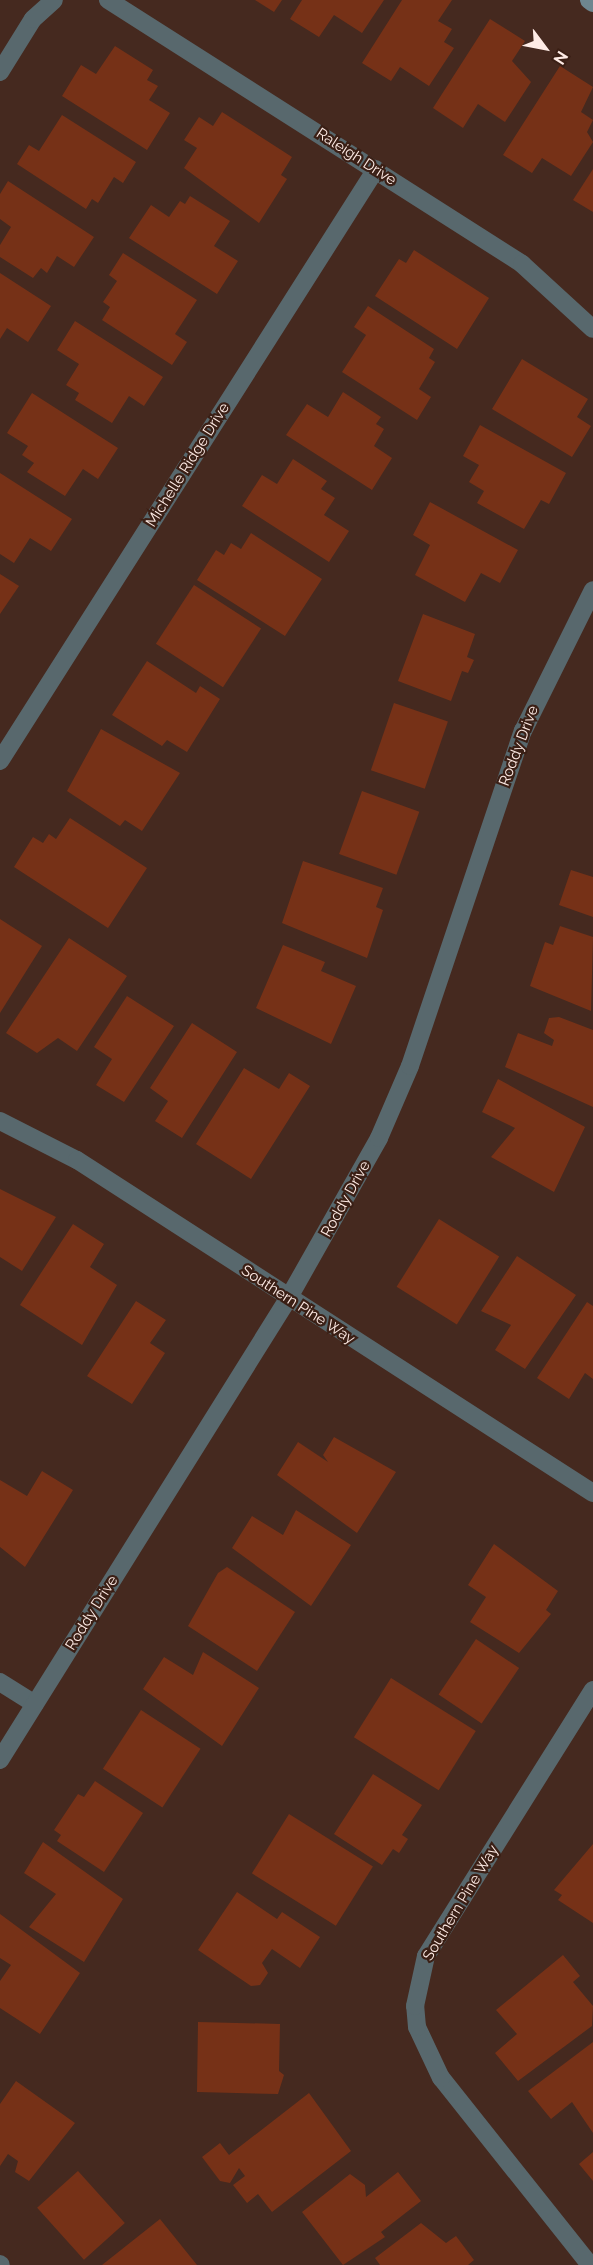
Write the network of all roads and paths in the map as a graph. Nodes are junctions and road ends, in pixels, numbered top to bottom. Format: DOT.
graph roads {
  1 [pos="54,0"];
  2 [pos="108,0"];
  3 [pos="589,0"];
  4 [pos="593,3"];
  5 [pos="0,72"];
  6 [pos="375,169"];
  7 [pos="593,329"];
  8 [pos="593,590"];
  9 [pos="0,761"];
  10 [pos="0,1121"];
  11 [pos="288,1299"];
  12 [pos="593,1493"];
  13 [pos="0,1682"];
  14 [pos="593,1690"];
  15 [pos="35,1704"];
  16 [pos="0,1760"];
  17 [pos="590,2265"];
  1 -- 5 [label="street"];
  2 -- 6 [label="street, Raleigh Drive"];
  3 -- 4 [label="main road"];
  6 -- 7 [label="street, Raleigh Drive"];
  6 -- 9 [label="street, Michelle Ridge Drive"];
  8 -- 11 [label="street, Roddy Drive"];
  10 -- 11 [label="street, Southern Pine Way"];
  11 -- 12 [label="street, Southern Pine Way"];
  11 -- 15 [label="street, Roddy Drive"];
  13 -- 15 [label="street"];
  14 -- 17 [label="street, Southern Pine Way"];
  15 -- 16 [label="street, Roddy Drive"];
}
